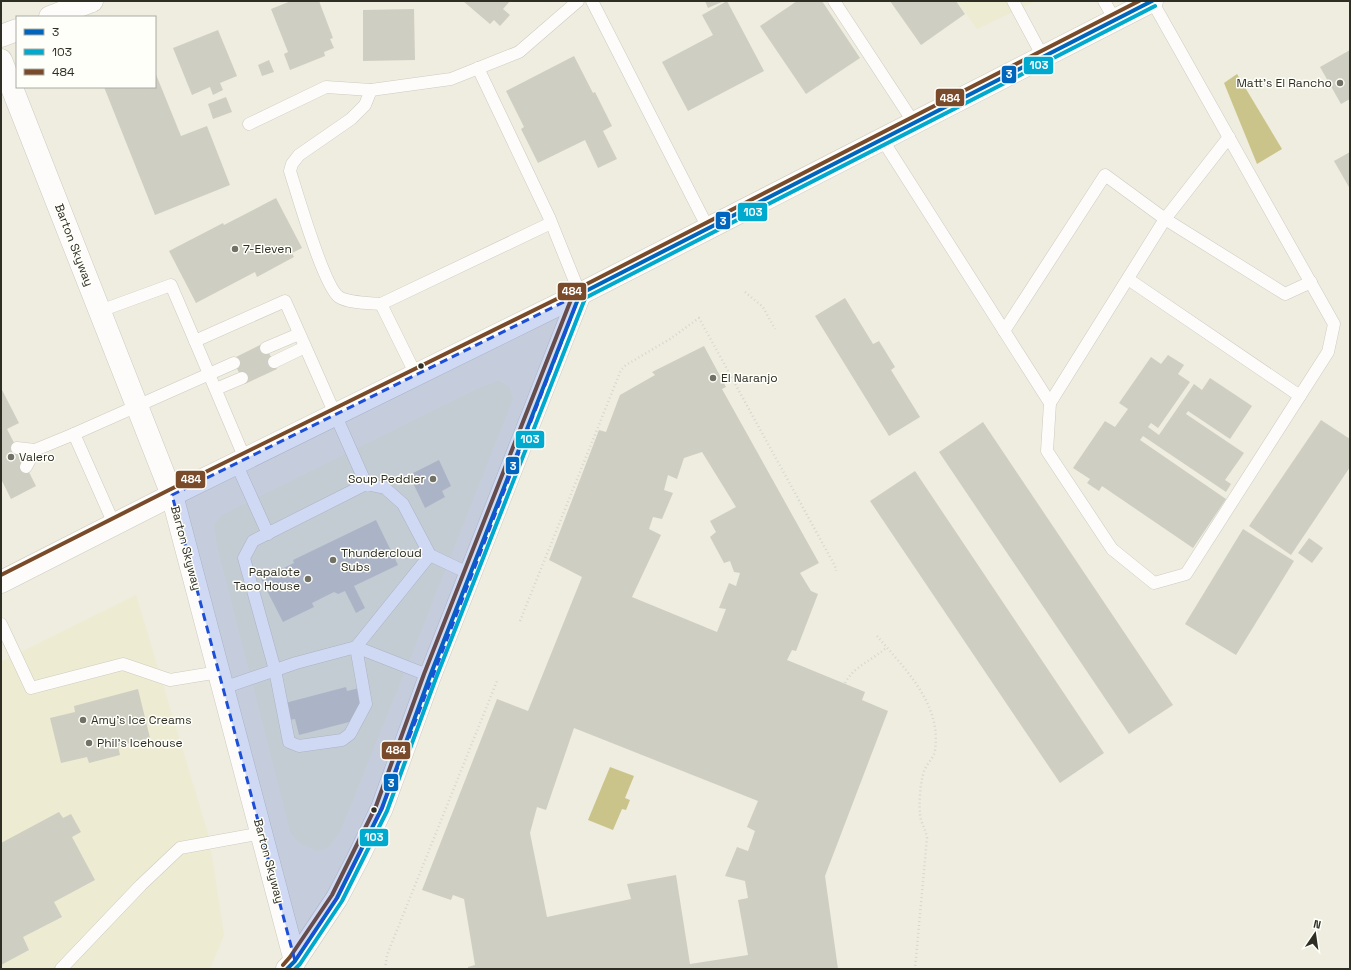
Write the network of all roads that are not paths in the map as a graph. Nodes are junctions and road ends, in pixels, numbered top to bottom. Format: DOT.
graph roads {
  1 [pos="92,1"];
  2 [pos="578,1"];
  3 [pos="592,1"];
  4 [pos="834,1"];
  5 [pos="1013,1"];
  6 [pos="1104,1"];
  7 [pos="1152,1"];
  8 [pos="53,16"];
  9 [pos="1115,20"];
  10 [pos="16,30"];
  11 [pos="1,36"];
  12 [pos="1043,56"];
  13 [pos="1,60"];
  14 [pos="478,68"];
  15 [pos="371,90"];
  16 [pos="914,123"];
  17 [pos="249,124"];
  18 [pos="1229,137"];
  19 [pos="882,139"];
  20 [pos="1165,219"];
  21 [pos="551,223"];
  22 [pos="708,228"];
  23 [pos="1128,280"];
  24 [pos="1311,282"];
  25 [pos="580,294"];
  26 [pos="381,304"];
  27 [pos="100,311"];
  28 [pos="1004,331"];
  29 [pos="299,334"];
  30 [pos="195,341"];
  31 [pos="305,347"];
  32 [pos="266,348"];
  33 [pos="274,362"];
  34 [pos="234,363"];
  35 [pos="209,374"];
  36 [pos="416,375"];
  37 [pos="242,378"];
  38 [pos="216,390"];
  39 [pos="1300,396"];
  40 [pos="1050,403"];
  41 [pos="137,406"];
  42 [pos="336,415"];
  43 [pos="74,434"];
  44 [pos="17,448"];
  45 [pos="35,450"];
  46 [pos="241,461"];
  47 [pos="26,467"];
  48 [pos="366,484"];
  49 [pos="172,495"];
  50 [pos="114,524"];
  51 [pos="268,534"];
  52 [pos="430,555"];
  53 [pos="470,574"];
  54 [pos="2,578"];
  55 [pos="1,624"];
  56 [pos="356,647"];
  57 [pos="275,670"];
  58 [pos="430,676"];
  59 [pos="221,680"];
  60 [pos="262,833"];
  61 [pos="294,966"];
  62 [pos="60,969"];
  1 -- 8 [label="main road"];
  2 -- 14 [label="lane"];
  3 -- 22 [label="lane"];
  4 -- 16 [label="lane"];
  5 -- 12 [label="lane"];
  6 -- 9 [label="lane"];
  7 -- 9 [label="main road"];
  7 -- 18 [label="lane"];
  9 -- 12 [label="main road"];
  10 -- 11 [label="main road"];
  12 -- 16 [label="main road"];
  13 -- 27 [label="main road, Barton Skyway"];
  14 -- 15 [label="lane"];
  14 -- 21 [label="lane"];
  15 -- 17 [label="lane"];
  15 -- 26 [label="lane"];
  16 -- 19 [label="main road"];
  18 -- 20 [label="lane"];
  18 -- 24 [label="lane"];
  19 -- 22 [label="main road"];
  19 -- 28 [label="lane"];
  20 -- 23 [label="lane"];
  20 -- 24 [label="lane"];
  20 -- 28 [label="lane"];
  21 -- 25 [label="lane"];
  21 -- 26 [label="lane"];
  22 -- 25 [label="main road"];
  23 -- 39 [label="lane"];
  23 -- 40 [label="lane"];
  24 -- 39 [label="lane"];
  25 -- 36 [label="main road"];
  25 -- 53 [label="main road"];
  26 -- 36 [label="lane"];
  27 -- 30 [label="lane"];
  27 -- 41 [label="main road, Barton Skyway"];
  28 -- 40 [label="lane"];
  29 -- 30 [label="lane"];
  29 -- 31 [label="lane"];
  29 -- 32 [label="lane"];
  30 -- 35 [label="lane"];
  31 -- 33 [label="lane"];
  31 -- 42 [label="lane"];
  34 -- 35 [label="lane"];
  35 -- 38 [label="lane"];
  35 -- 41 [label="lane"];
  36 -- 42 [label="main road"];
  37 -- 38 [label="lane"];
  38 -- 46 [label="lane"];
  39 -- 40 [label="lane"];
  41 -- 43 [label="lane"];
  41 -- 49 [label="main road, Barton Skyway"];
  42 -- 46 [label="main road"];
  42 -- 48 [label="lane"];
  43 -- 45 [label="lane"];
  43 -- 50 [label="lane"];
  44 -- 45 [label="lane"];
  45 -- 47 [label="lane"];
  46 -- 49 [label="main road"];
  46 -- 51 [label="lane"];
  48 -- 51 [label="lane"];
  48 -- 52 [label="lane"];
  49 -- 50 [label="main road"];
  49 -- 59 [label="main road, Barton Skyway"];
  50 -- 54 [label="main road"];
  51 -- 57 [label="lane"];
  52 -- 53 [label="lane"];
  52 -- 56 [label="lane"];
  53 -- 58 [label="main road"];
  55 -- 59 [label="lane"];
  56 -- 57 [label="lane"];
  56 -- 57 [label="lane"];
  56 -- 58 [label="lane"];
  57 -- 59 [label="lane"];
  58 -- 61 [label="main road"];
  59 -- 60 [label="main road, Barton Skyway"];
  60 -- 61 [label="main road, Barton Skyway"];
  60 -- 62 [label="lane"];
}
